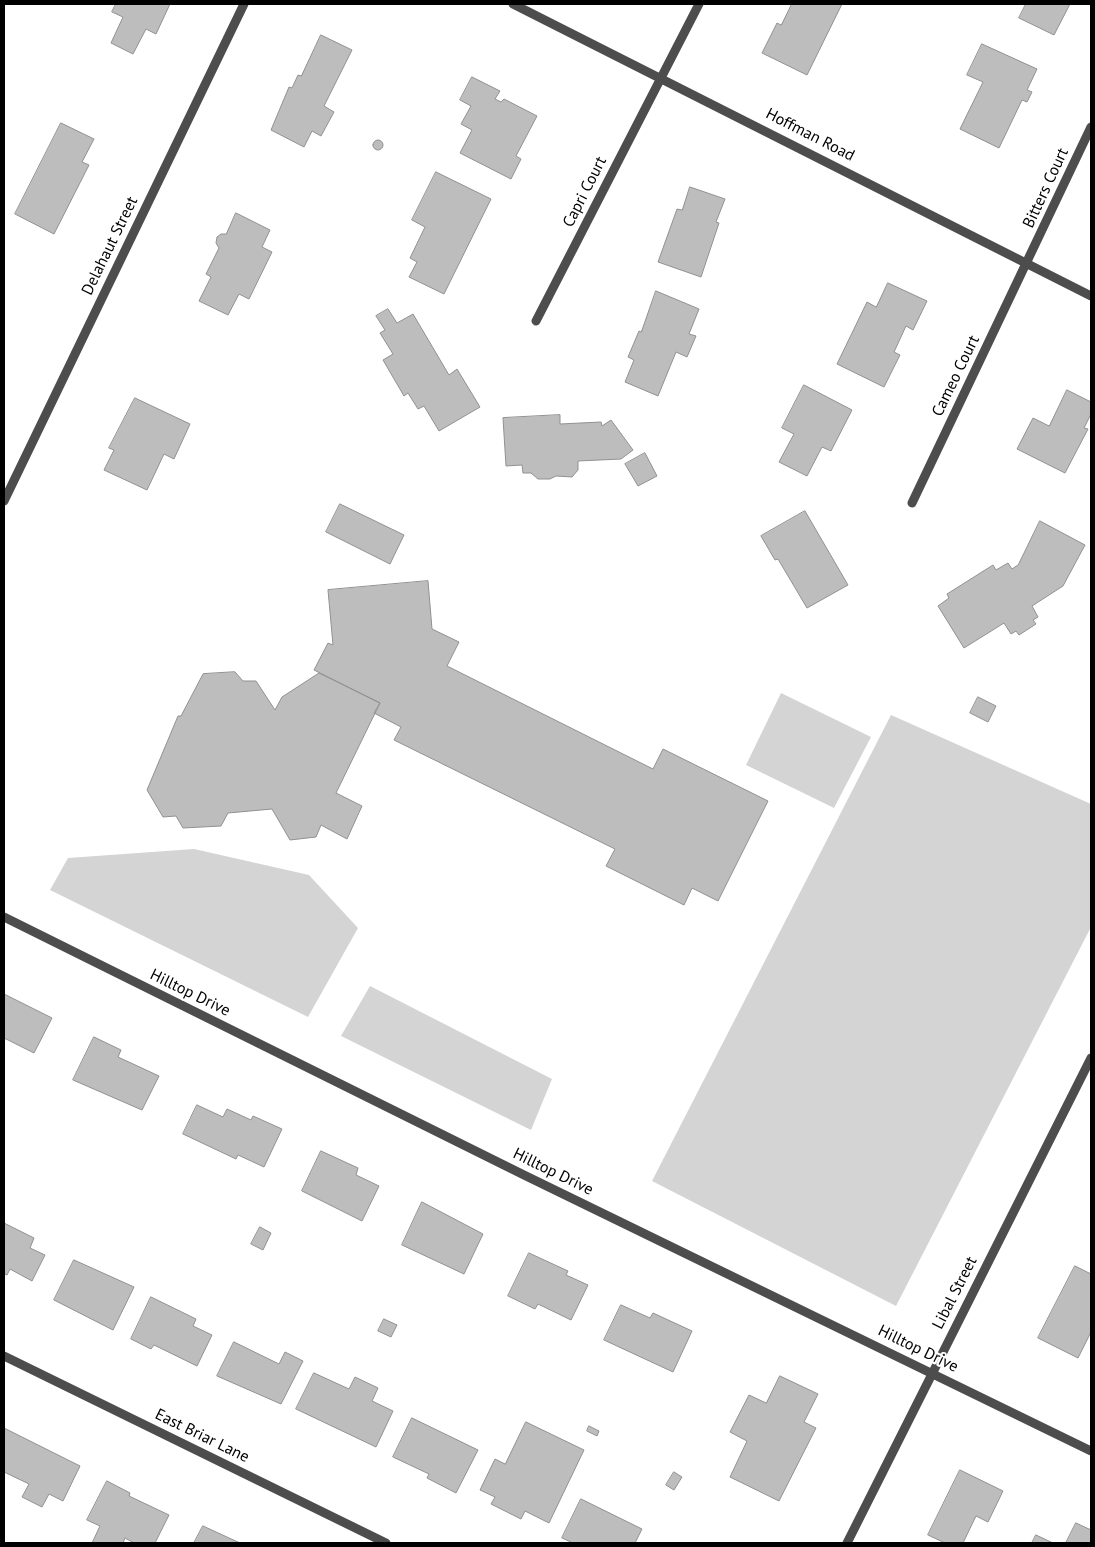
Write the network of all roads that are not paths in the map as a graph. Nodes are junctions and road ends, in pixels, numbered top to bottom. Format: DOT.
graph roads {
  1 [pos="244,4"];
  2 [pos="513,4"];
  3 [pos="699,4"];
  4 [pos="662,77"];
  5 [pos="1091,127"];
  6 [pos="1027,262"];
  7 [pos="1091,296"];
  8 [pos="536,321"];
  9 [pos="4,501"];
  10 [pos="912,503"];
  11 [pos="4,917"];
  12 [pos="1091,1058"];
  13 [pos="4,1356"];
  14 [pos="932,1373"];
  15 [pos="1091,1451"];
  16 [pos="386,1543"];
  17 [pos="847,1543"];
  1 -- 9 [label="street, Delahaut Street"];
  2 -- 4 [label="street, Hoffman Road"];
  3 -- 4 [label="street"];
  4 -- 6 [label="street, Hoffman Road"];
  4 -- 8 [label="street, Capri Court"];
  5 -- 6 [label="street, Bitters Court"];
  6 -- 7 [label="street, Hoffman Road"];
  6 -- 10 [label="street, Cameo Court"];
  11 -- 14 [label="street, Hilltop Drive"];
  12 -- 14 [label="street, Libal Street"];
  13 -- 16 [label="street, East Briar Lane"];
  14 -- 15 [label="street, Hilltop Drive"];
  14 -- 17 [label="street, Libal Street"];
}
